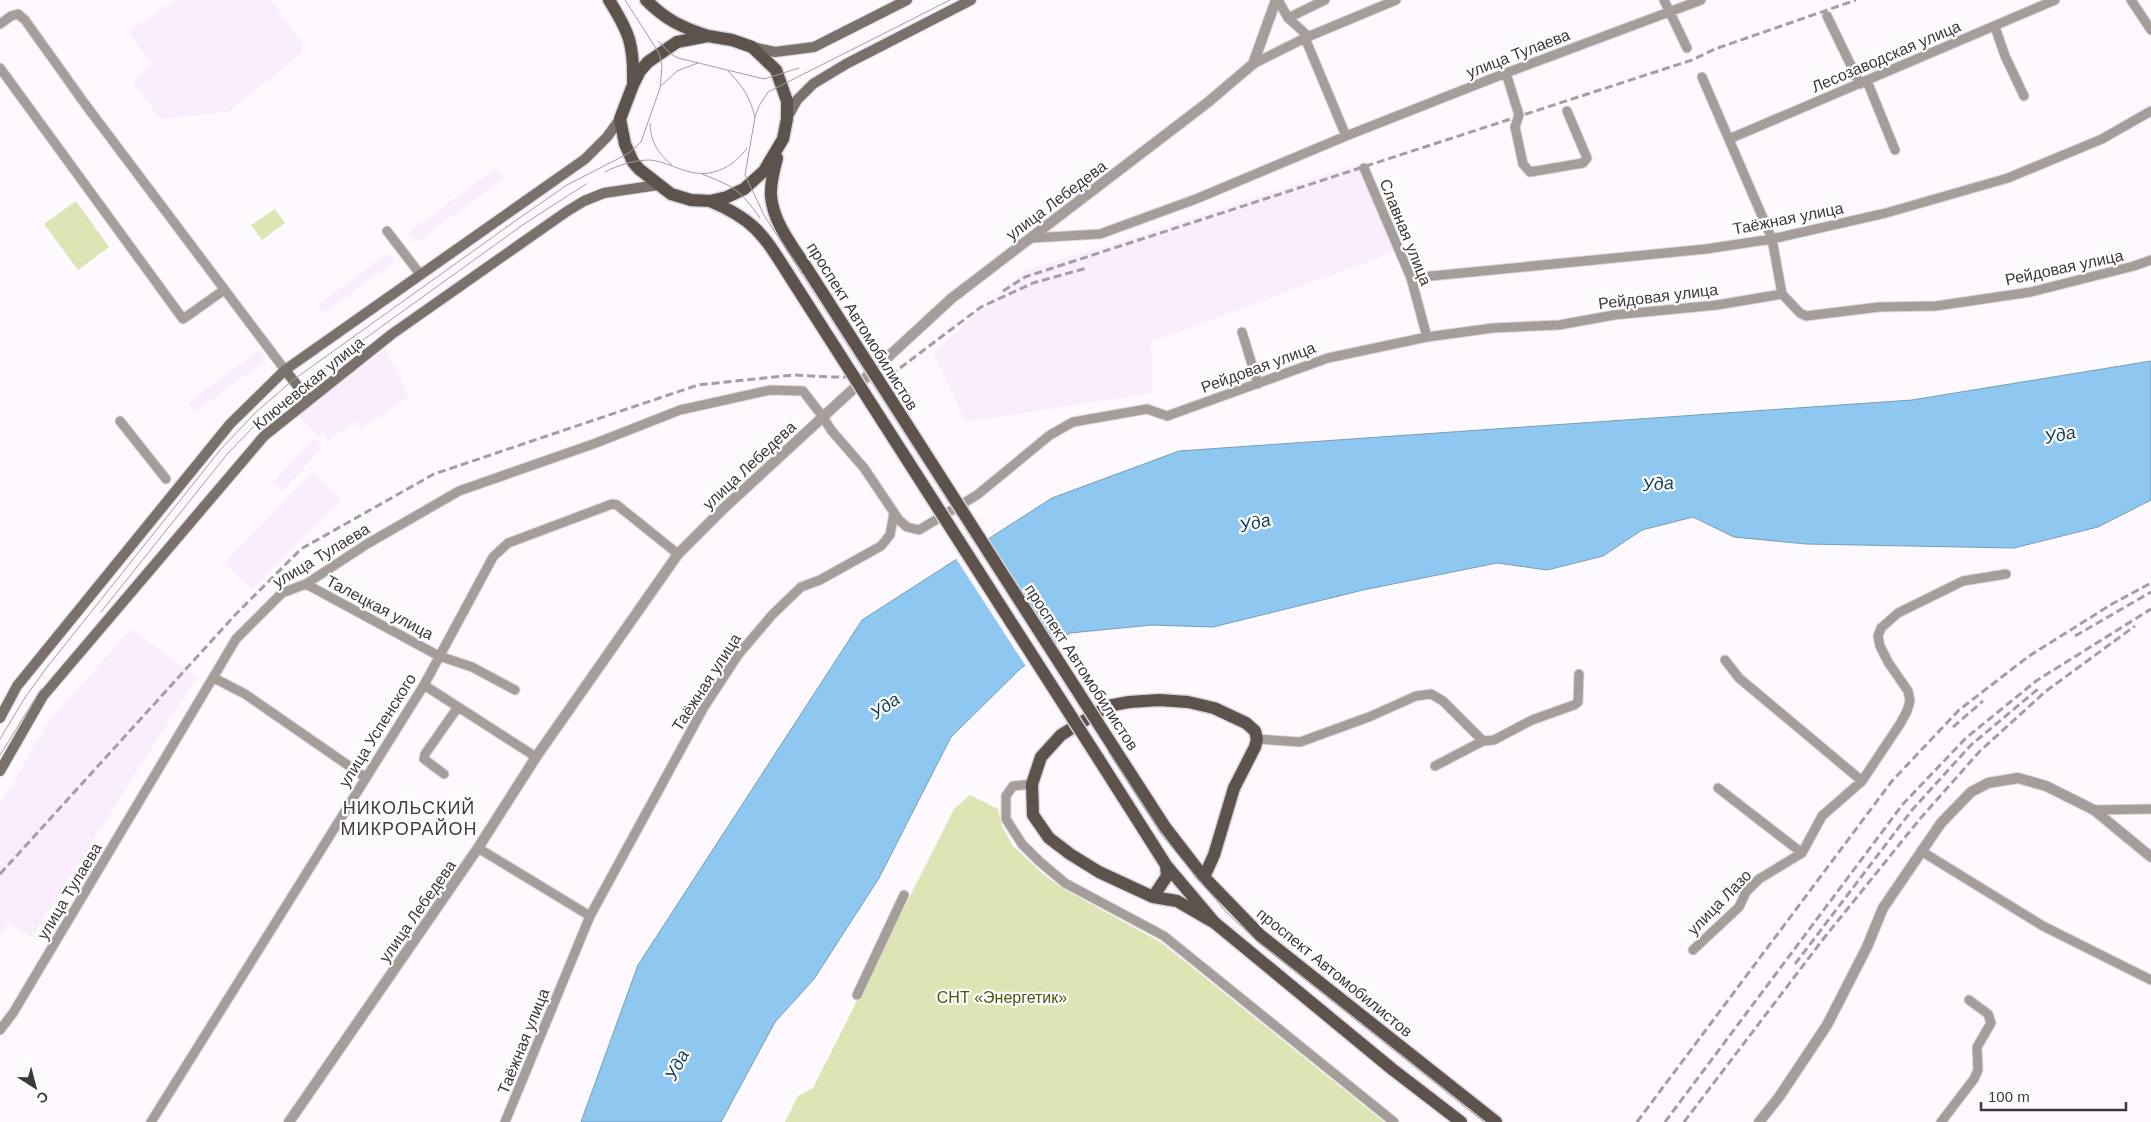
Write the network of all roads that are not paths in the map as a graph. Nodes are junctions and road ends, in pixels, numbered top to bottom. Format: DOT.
graph roads {
  1 [pos="609,0"];
  2 [pos="646,0"];
  3 [pos="908,0"];
  4 [pos="971,0"];
  5 [pos="1277,0"];
  6 [pos="1325,0"];
  7 [pos="1396,0"];
  8 [pos="1664,0"];
  9 [pos="1701,0"];
  10 [pos="2055,0"];
  11 [pos="2131,0"];
  12 [pos="1671,13"];
  13 [pos="1827,16"];
  14 [pos="1288,18"];
  15 [pos="0,24"];
  16 [pos="1995,27"];
  17 [pos="2151,30"];
  18 [pos="708,36"];
  19 [pos="1307,37"];
  20 [pos="752,47"];
  21 [pos="1687,48"];
  22 [pos="1252,64"];
  23 [pos="0,68"];
  24 [pos="1506,73"];
  25 [pos="1702,77"];
  26 [pos="1864,82"];
  27 [pos="633,85"];
  28 [pos="2024,96"];
  29 [pos="1567,111"];
  30 [pos="2151,111"];
  31 [pos="620,118"];
  32 [pos="787,119"];
  33 [pos="1346,136"];
  34 [pos="783,138"];
  35 [pos="1729,139"];
  36 [pos="1895,150"];
  37 [pos="1364,168"];
  38 [pos="658,185"];
  39 [pos="710,201"];
  40 [pos="388,231"];
  41 [pos="1032,238"];
  42 [pos="1772,239"];
  43 [pos="2151,260"];
  44 [pos="420,274"];
  45 [pos="1411,278"];
  46 [pos="224,290"];
  47 [pos="1782,294"];
  48 [pos="1242,332"];
  49 [pos="1427,338"];
  50 [pos="285,370"];
  51 [pos="1258,384"];
  52 [pos="308,399"];
  53 [pos="823,417"];
  54 [pos="120,421"];
  55 [pos="166,479"];
  56 [pos="894,513"];
  57 [pos="919,530"];
  58 [pos="678,554"];
  59 [pos="2006,574"];
  60 [pos="306,584"];
  61 [pos="439,656"];
  62 [pos="1725,660"];
  63 [pos="1579,674"];
  64 [pos="214,678"];
  65 [pos="424,685"];
  66 [pos="515,690"];
  67 [pos="458,707"];
  68 [pos="0,718"];
  69 [pos="1257,739"];
  70 [pos="1483,741"];
  71 [pos="536,757"];
  72 [pos="1435,766"];
  73 [pos="0,771"];
  74 [pos="444,774"];
  75 [pos="365,777"];
  76 [pos="1862,781"];
  77 [pos="1032,784"];
  78 [pos="1718,788"];
  79 [pos="2151,809"];
  80 [pos="2094,810"];
  81 [pos="478,848"];
  82 [pos="1922,851"];
  83 [pos="1802,853"];
  84 [pos="2151,857"];
  85 [pos="1166,865"];
  86 [pos="1204,877"];
  87 [pos="904,895"];
  88 [pos="1153,897"];
  89 [pos="590,916"];
  90 [pos="1215,922"];
  91 [pos="1693,950"];
  92 [pos="2151,980"];
  93 [pos="857,995"];
  94 [pos="1969,1000"];
  95 [pos="0,1030"];
  96 [pos="151,1122"];
  97 [pos="289,1122"];
  98 [pos="506,1122"];
  99 [pos="1394,1122"];
  100 [pos="1461,1122"];
  101 [pos="1496,1122"];
  102 [pos="1759,1122"];
  103 [pos="1942,1122"];
  1 -- 27 [label="main road"];
  2 -- 18 [label="main road"];
  3 -- 20 [label="main road"];
  4 -- 32 [label="main road"];
  5 -- 14 [label="street"];
  5 -- 22 [label="street"];
  6 -- 14 [label="street"];
  7 -- 19 [label="street, улица Лебедева"];
  8 -- 12 [label="street"];
  9 -- 12 [label="street, улица Тулаева"];
  10 -- 16 [label="street, Лесозаводская улица"];
  11 -- 17 [label="street"];
  12 -- 21 [label="street"];
  12 -- 24 [label="street, улица Тулаева"];
  13 -- 26 [label="street"];
  14 -- 19 [label="street"];
  15 -- 46 [label="street"];
  16 -- 26 [label="street, Лесозаводская улица"];
  16 -- 28 [label="street"];
  18 -- 20 [label="main road"];
  18 -- 27 [label="main road"];
  19 -- 22 [label="street, улица Лебедева"];
  19 -- 33 [label="street"];
  20 -- 32 [label="main road"];
  22 -- 41 [label="street, улица Лебедева"];
  23 -- 46 [label="street"];
  24 -- 29 [label="street"];
  24 -- 33 [label="street, улица Тулаева"];
  25 -- 35 [label="street"];
  26 -- 35 [label="street, Лесозаводская улица"];
  26 -- 36 [label="street"];
  27 -- 31 [label="main road"];
  30 -- 42 [label="street, Таёжная улица"];
  31 -- 38 [label="main road"];
  31 -- 44 [label="main road, Ключевская улица"];
  32 -- 34 [label="main road"];
  33 -- 41 [label="street, улица Тулаева"];
  34 -- 39 [label="main road"];
  34 -- 86 [label="main road, проспект Автомобилистов, bridge"];
  35 -- 42 [label="street"];
  37 -- 45 [label="street, Славная улица"];
  38 -- 39 [label="main road"];
  38 -- 52 [label="main road, Ключевская улица"];
  39 -- 85 [label="main road, bridge"];
  40 -- 44 [label="street"];
  41 -- 53 [label="street, улица Лебедева"];
  42 -- 45 [label="street, Таёжная улица"];
  42 -- 47 [label="street"];
  43 -- 47 [label="street, Рейдовая улица"];
  44 -- 50 [label="main road, Ключевская улица"];
  45 -- 49 [label="street, Славная улица"];
  46 -- 50 [label="street"];
  47 -- 49 [label="street, Рейдовая улица"];
  48 -- 51 [label="street"];
  49 -- 51 [label="street, Рейдовая улица"];
  50 -- 52 [label="main road"];
  50 -- 68 [label="main road, Ключевская улица"];
  51 -- 57 [label="street, Рейдовая улица"];
  52 -- 73 [label="main road, Ключевская улица"];
  53 -- 56 [label="street, улица Тулаева"];
  53 -- 58 [label="street, улица Лебедева"];
  53 -- 60 [label="street, улица Тулаева"];
  54 -- 55 [label="street"];
  56 -- 57 [label="street, улица Тулаева"];
  56 -- 89 [label="street, Таёжная улица"];
  58 -- 61 [label="street, улица Успенского"];
  58 -- 71 [label="street, улица Лебедева"];
  59 -- 76 [label="street"];
  60 -- 61 [label="street, Талецкая улица"];
  60 -- 64 [label="street, улица Тулаева"];
  61 -- 65 [label="street, улица Успенского"];
  61 -- 66 [label="street, Талецкая улица"];
  62 -- 76 [label="street"];
  63 -- 70 [label="street"];
  64 -- 75 [label="street"];
  64 -- 95 [label="street, улица Тулаева"];
  65 -- 67 [label="street"];
  65 -- 75 [label="street, улица Успенского"];
  67 -- 71 [label="street"];
  67 -- 74 [label="street"];
  69 -- 70 [label="street"];
  69 -- 77 [label="main road"];
  69 -- 86 [label="main road"];
  70 -- 72 [label="street"];
  71 -- 81 [label="street, улица Лебедева"];
  75 -- 96 [label="street, улица Успенского"];
  76 -- 83 [label="street"];
  77 -- 88 [label="main road"];
  77 -- 99 [label="street"];
  78 -- 83 [label="street"];
  79 -- 80 [label="street"];
  80 -- 82 [label="street"];
  80 -- 84 [label="street"];
  81 -- 89 [label="street"];
  81 -- 97 [label="street, улица Лебедева"];
  82 -- 92 [label="street"];
  82 -- 102 [label="street"];
  83 -- 91 [label="street, улица Лазо"];
  85 -- 88 [label="main road"];
  85 -- 90 [label="main road"];
  86 -- 101 [label="main road, проспект Автомобилистов"];
  87 -- 93 [label="street"];
  88 -- 90 [label="main road"];
  89 -- 98 [label="street, Таёжная улица"];
  90 -- 100 [label="main road"];
  94 -- 103 [label="street"];
}
